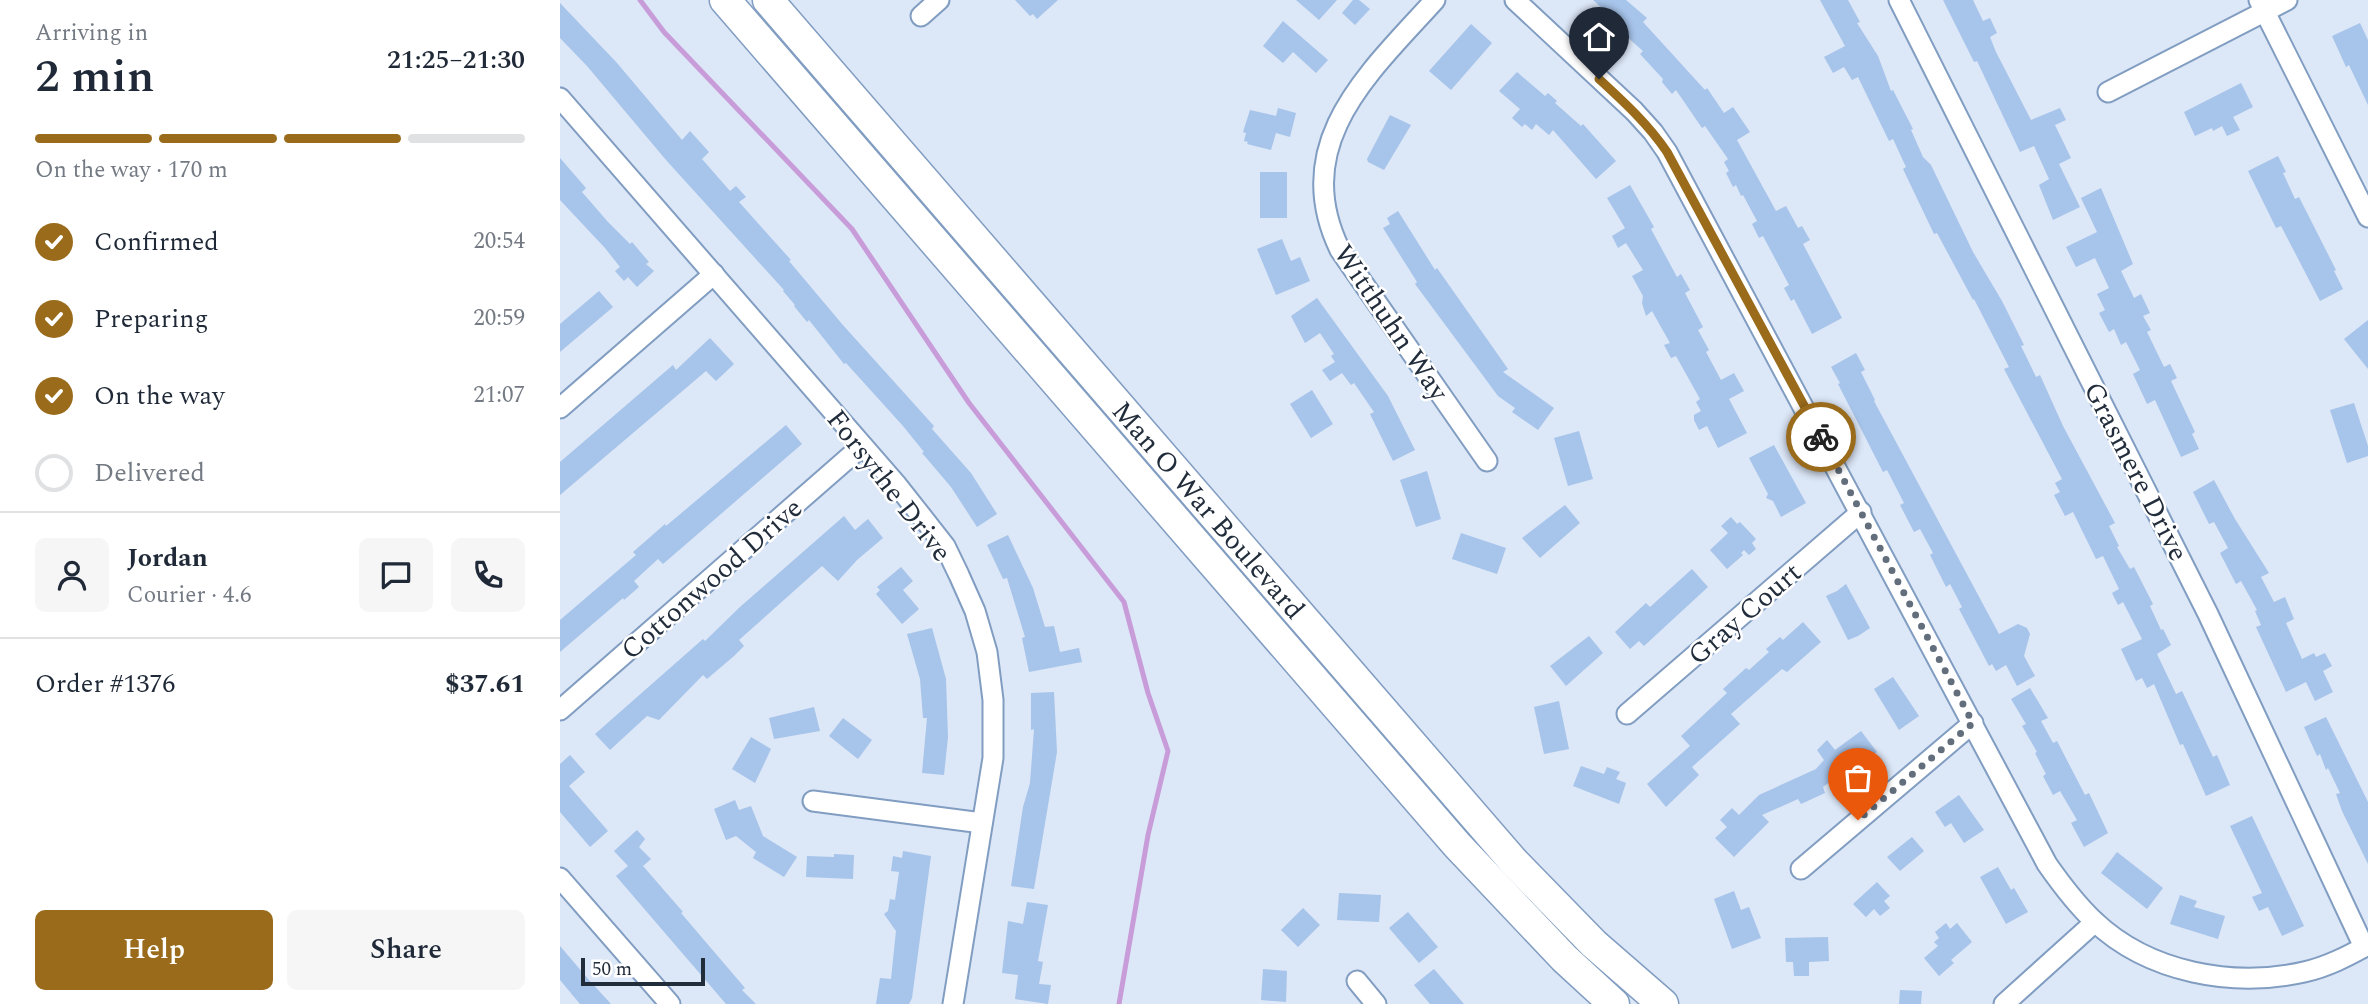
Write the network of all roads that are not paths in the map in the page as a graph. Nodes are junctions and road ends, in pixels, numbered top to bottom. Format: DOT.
graph roads {
  1 [pos="725,0"];
  2 [pos="768,0"];
  3 [pos="939,0"];
  4 [pos="1435,0"];
  5 [pos="1515,0"];
  6 [pos="1899,0"];
  7 [pos="2287,0"];
  8 [pos="2262,6"];
  9 [pos="920,16"];
  10 [pos="2108,92"];
  11 [pos="561,102"];
  12 [pos="2368,217"];
  13 [pos="714,274"];
  14 [pos="560,408"];
  15 [pos="862,446"];
  16 [pos="1487,461"];
  17 [pos="1861,512"];
  18 [pos="560,710"];
  19 [pos="1627,714"];
  20 [pos="1973,723"];
  21 [pos="813,801"];
  22 [pos="982,823"];
  23 [pos="1801,869"];
  24 [pos="560,878"];
  25 [pos="2095,922"];
  26 [pos="2366,946"];
  27 [pos="1356,981"];
  28 [pos="670,1004"];
  29 [pos="953,1004"];
  30 [pos="1376,1004"];
  31 [pos="1614,1004"];
  32 [pos="1663,1004"];
  33 [pos="2004,1004"];
  1 -- 31 [label="main road, Man O War Boulevard"];
  2 -- 32 [label="main road, Man O War Boulevard"];
  3 -- 9 [label="street"];
  4 -- 16 [label="street, Witthuhn Way"];
  5 -- 17 [label="street"];
  6 -- 26 [label="street, Grasmere Drive"];
  7 -- 8 [label="street"];
  8 -- 10 [label="street"];
  8 -- 12 [label="street"];
  11 -- 13 [label="street, Forsythe Drive"];
  13 -- 14 [label="street"];
  13 -- 15 [label="street, Forsythe Drive"];
  15 -- 18 [label="street, Cottonwood Drive"];
  15 -- 22 [label="street, Forsythe Drive"];
  17 -- 19 [label="street, Gray Court"];
  17 -- 20 [label="street"];
  20 -- 23 [label="street"];
  20 -- 25 [label="street"];
  21 -- 22 [label="street"];
  22 -- 29 [label="street, Forsythe Drive"];
  24 -- 28 [label="street"];
  25 -- 26 [label="street"];
  25 -- 33 [label="street"];
  27 -- 30 [label="street"];
}
